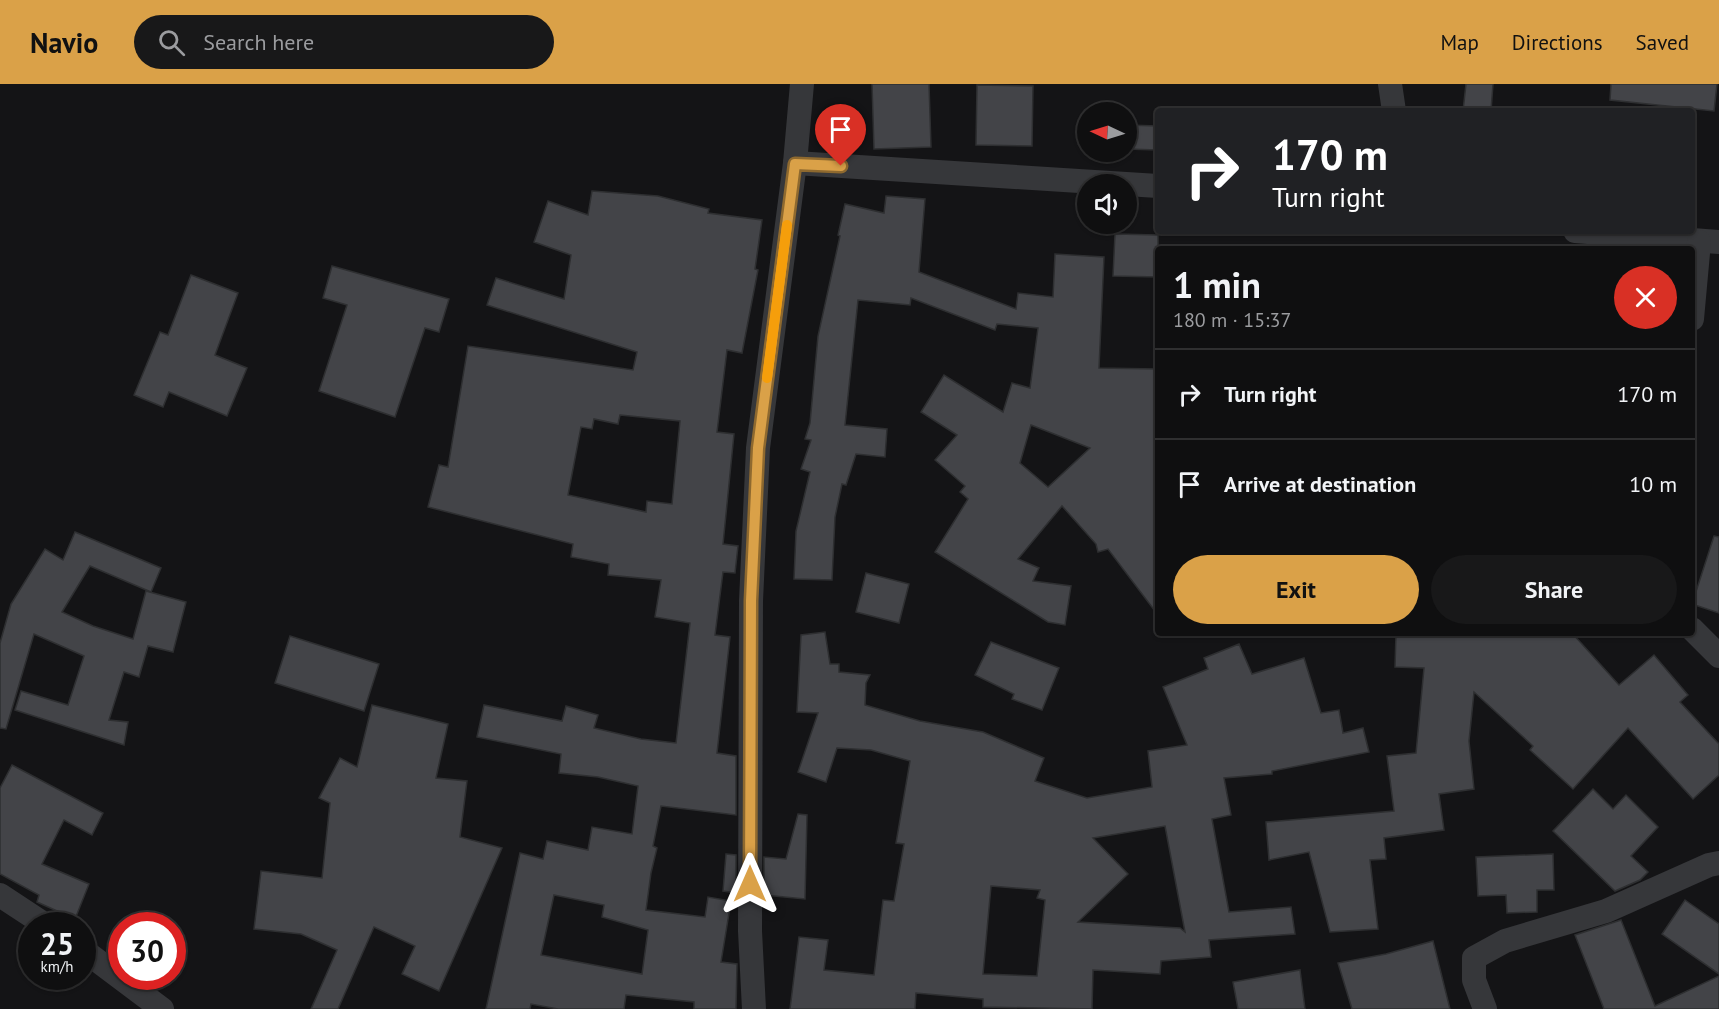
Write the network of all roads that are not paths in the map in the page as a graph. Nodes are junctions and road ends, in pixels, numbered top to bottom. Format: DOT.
graph roads {
  1 [pos="802,84"];
  2 [pos="1390,84"];
  3 [pos="1394,108"];
  4 [pos="795,164"];
  5 [pos="1155,186"];
  6 [pos="1612,234"];
  7 [pos="1709,242"];
  8 [pos="1695,305"];
  9 [pos="1695,632"];
  10 [pos="1719,656"];
  11 [pos="1719,863"];
  12 [pos="0,895"];
  13 [pos="26,912"];
  14 [pos="96,960"];
  15 [pos="162,1009"];
  16 [pos="754,1009"];
  17 [pos="1485,1009"];
  1 -- 4 [label="street"];
  2 -- 3 [label="street"];
  4 -- 5 [label="street"];
  4 -- 16 [label="street"];
  6 -- 7 [label="street"];
  7 -- 8 [label="street"];
  9 -- 10 [label="street"];
  11 -- 17 [label="street"];
  12 -- 13 [label="street"];
  14 -- 15 [label="street"];
}
